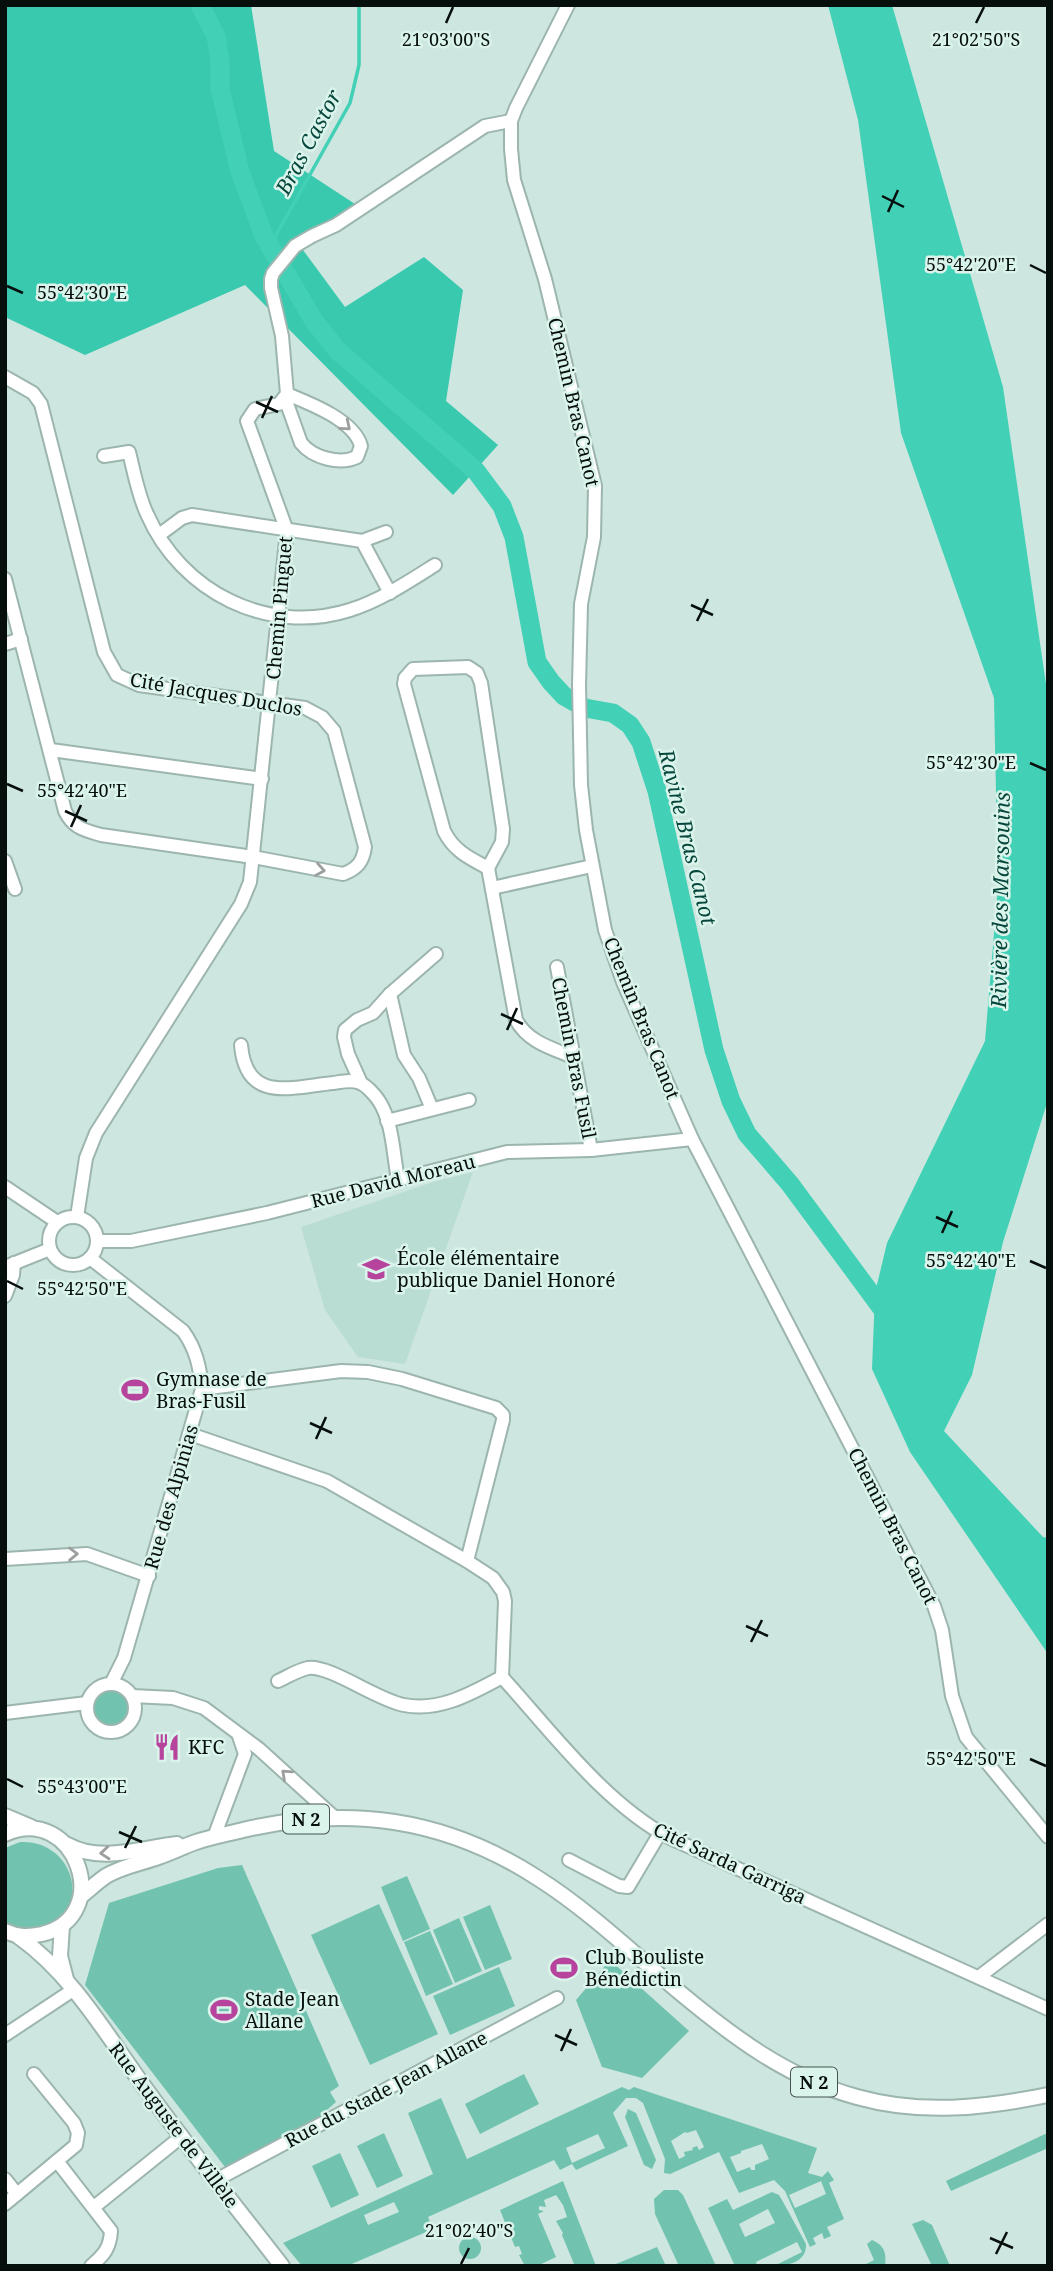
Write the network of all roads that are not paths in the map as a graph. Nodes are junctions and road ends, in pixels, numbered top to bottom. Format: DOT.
graph roads {
  1 [pos="568,5"];
  2 [pos="511,121"];
  3 [pos="5,377"];
  4 [pos="286,396"];
  5 [pos="104,456"];
  6 [pos="288,531"];
  7 [pos="386,531"];
  8 [pos="159,535"];
  9 [pos="362,541"];
  10 [pos="435,565"];
  11 [pos="5,579"];
  12 [pos="390,593"];
  13 [pos="279,618"];
  14 [pos="21,639"];
  15 [pos="5,644"];
  16 [pos="271,701"];
  17 [pos="51,750"];
  18 [pos="262,779"];
  19 [pos="253,858"];
  20 [pos="5,860"];
  21 [pos="592,866"];
  22 [pos="488,869"];
  23 [pos="492,888"];
  24 [pos="15,889"];
  25 [pos="436,954"];
  26 [pos="557,967"];
  27 [pos="390,994"];
  28 [pos="241,1045"];
  29 [pos="573,1057"];
  30 [pos="361,1083"];
  31 [pos="469,1100"];
  32 [pos="432,1109"];
  33 [pos="387,1121"];
  34 [pos="692,1139"];
  35 [pos="591,1150"];
  36 [pos="398,1179"];
  37 [pos="5,1187"];
  38 [pos="77,1217"];
  39 [pos="57,1222"];
  40 [pos="97,1241"];
  41 [pos="50,1249"];
  42 [pos="90,1258"];
  43 [pos="10,1265"];
  44 [pos="5,1296"];
  45 [pos="201,1389"];
  46 [pos="190,1434"];
  47 [pos="5,1559"];
  48 [pos="467,1561"];
  49 [pos="149,1576"];
  50 [pos="124,1658"];
  51 [pos="502,1677"];
  52 [pos="278,1681"];
  53 [pos="111,1684"];
  54 [pos="129,1693"];
  55 [pos="159,1698"];
  56 [pos="87,1709"];
  57 [pos="135,1712"];
  58 [pos="5,1713"];
  59 [pos="237,1733"];
  60 [pos="5,1816"];
  61 [pos="334,1817"];
  62 [pos="35,1829"];
  63 [pos="660,1833"];
  64 [pos="5,1834"];
  65 [pos="214,1837"];
  66 [pos="1048,1837"];
  67 [pos="194,1842"];
  68 [pos="66,1844"];
  69 [pos="569,1860"];
  70 [pos="80,1896"];
  71 [pos="1048,1924"];
  72 [pos="62,1926"];
  73 [pos="12,1934"];
  74 [pos="980,1976"];
  75 [pos="70,1987"];
  76 [pos="557,1998"];
  77 [pos="1048,2009"];
  78 [pos="5,2035"];
  79 [pos="34,2074"];
  80 [pos="1048,2095"];
  81 [pos="181,2137"];
  82 [pos="57,2161"];
  83 [pos="5,2179"];
  84 [pos="216,2180"];
  85 [pos="17,2194"];
  86 [pos="5,2204"];
  87 [pos="94,2207"];
  88 [pos="91,2266"];
  89 [pos="282,2266"];
  1 -- 2 [label="street, Chemin Bras Canot"];
  2 -- 4 [label="street"];
  2 -- 21 [label="street, Chemin Bras Canot"];
  3 -- 16 [label="street, Cité Jacques Duclos"];
  4 -- 4 [label="street, one-way"];
  4 -- 6 [label="street, Chemin Pinguet"];
  5 -- 8 [label="street"];
  6 -- 8 [label="street"];
  6 -- 9 [label="street"];
  6 -- 13 [label="street, Chemin Pinguet"];
  7 -- 9 [label="street"];
  8 -- 13 [label="street"];
  9 -- 12 [label="street"];
  10 -- 12 [label="street"];
  11 -- 14 [label="street, Cité Jacques Duclos"];
  12 -- 13 [label="street"];
  13 -- 16 [label="street, Chemin Pinguet"];
  14 -- 15 [label="street"];
  14 -- 17 [label="street, Cité Jacques Duclos"];
  16 -- 18 [label="street, Chemin Pinguet"];
  19 -- 16 [label="street, Cité Jacques Duclos, one-way"];
  17 -- 18 [label="street"];
  17 -- 19 [label="street, Cité Jacques Duclos"];
  18 -- 19 [label="street, Chemin Pinguet"];
  19 -- 38 [label="street, Chemin Pinguet"];
  20 -- 24 [label="street"];
  21 -- 23 [label="street"];
  21 -- 34 [label="street, Chemin Bras Canot"];
  22 -- 22 [label="street"];
  22 -- 23 [label="street"];
  23 -- 29 [label="street"];
  25 -- 27 [label="street"];
  26 -- 29 [label="street, Chemin Bras Fusil"];
  27 -- 30 [label="street"];
  27 -- 32 [label="street"];
  28 -- 30 [label="street"];
  29 -- 35 [label="street, Chemin Bras Fusil"];
  30 -- 33 [label="street"];
  31 -- 32 [label="street"];
  32 -- 33 [label="street"];
  33 -- 36 [label="street"];
  34 -- 35 [label="street, Rue David Moreau"];
  34 -- 66 [label="street, Chemin Bras Canot"];
  35 -- 36 [label="street, Rue David Moreau"];
  36 -- 40 [label="street, Rue David Moreau"];
  37 -- 39 [label="street"];
  38 -- 39 [label="street"];
  38 -- 40 [label="street"];
  39 -- 41 [label="street"];
  40 -- 42 [label="street"];
  41 -- 42 [label="street"];
  41 -- 43 [label="street"];
  42 -- 45 [label="street, Rue des Alpinias"];
  43 -- 44 [label="street"];
  45 -- 46 [label="street, Rue des Alpinias"];
  45 -- 48 [label="street"];
  46 -- 48 [label="street"];
  46 -- 49 [label="street, Rue des Alpinias"];
  47 -- 49 [label="street, one-way"];
  48 -- 51 [label="street"];
  49 -- 50 [label="street, Rue des Alpinias"];
  50 -- 53 [label="street, Rue des Alpinias"];
  50 -- 54 [label="street, Rue des Alpinias"];
  51 -- 52 [label="street"];
  51 -- 63 [label="street, Cité Sarda Garriga"];
  53 -- 54 [label="street"];
  53 -- 56 [label="street"];
  54 -- 55 [label="street"];
  54 -- 57 [label="street"];
  55 -- 57 [label="street"];
  55 -- 59 [label="street"];
  56 -- 57 [label="street"];
  56 -- 58 [label="street"];
  61 -- 59 [label="street, one-way"];
  59 -- 65 [label="street"];
  60 -- 62 [label="main road"];
  61 -- 65 [label="main road, N 2"];
  61 -- 80 [label="main road, N 2"];
  62 -- 64 [label="main road"];
  62 -- 68 [label="main road, N 2"];
  63 -- 69 [label="street"];
  63 -- 74 [label="street, Cité Sarda Garriga"];
  65 -- 67 [label="main road, N 2"];
  67 -- 68 [label="main road, N 2, one-way"];
  67 -- 70 [label="main road, N 2"];
  68 -- 70 [label="main road"];
  70 -- 72 [label="main road, N 2"];
  71 -- 74 [label="street"];
  72 -- 73 [label="main road"];
  72 -- 75 [label="main road, Rue Auguste de Villèle"];
  73 -- 75 [label="main road, Rue Auguste de Villèle"];
  74 -- 77 [label="street, Cité Sarda Garriga"];
  75 -- 78 [label="street"];
  75 -- 81 [label="main road, Rue Auguste de Villèle"];
  76 -- 84 [label="street, Rue du Stade Jean Allane"];
  79 -- 82 [label="street"];
  81 -- 84 [label="main road, Rue Auguste de Villèle"];
  81 -- 87 [label="street"];
  82 -- 85 [label="street"];
  82 -- 87 [label="street"];
  83 -- 85 [label="street"];
  84 -- 89 [label="main road, Rue Auguste de Villèle"];
  85 -- 86 [label="street"];
  87 -- 88 [label="street"];
}
